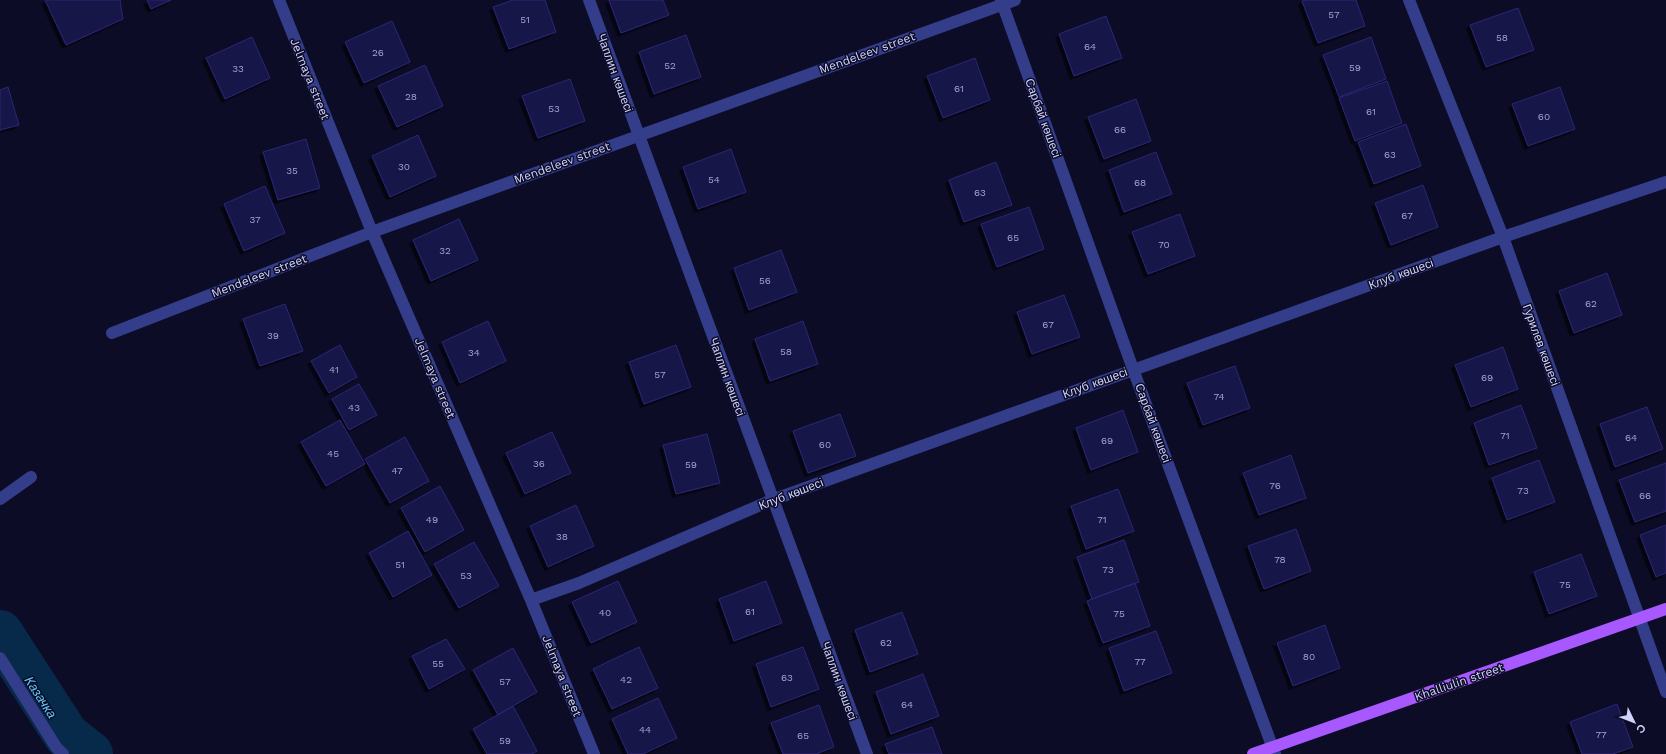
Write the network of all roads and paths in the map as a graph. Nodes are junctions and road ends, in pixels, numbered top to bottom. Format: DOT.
graph roads {
  1 [pos="279,0"];
  2 [pos="589,0"];
  3 [pos="1016,0"];
  4 [pos="1408,0"];
  5 [pos="1002,2"];
  6 [pos="638,136"];
  7 [pos="1666,182"];
  8 [pos="372,232"];
  9 [pos="1503,238"];
  10 [pos="112,333"];
  11 [pos="1133,369"];
  12 [pos="31,477"];
  13 [pos="0,499"];
  14 [pos="772,500"];
  15 [pos="531,600"];
  16 [pos="1666,609"];
  17 [pos="1640,619"];
  18 [pos="0,658"];
  19 [pos="1666,692"];
  20 [pos="1274,751"];
  21 [pos="64,754"];
  22 [pos="594,754"];
  23 [pos="866,754"];
  24 [pos="1253,754"];
  1 -- 8 [label="street, Jelmaya street"];
  2 -- 6 [label="street, Чаплин көшесі"];
  3 -- 5 [label="street, Mendeleev street"];
  4 -- 9 [label="street, Гурилев көшесі"];
  5 -- 6 [label="street, Mendeleev street"];
  5 -- 11 [label="street, Сарбай көшесі"];
  6 -- 8 [label="street, Mendeleev street"];
  6 -- 14 [label="street, Чаплин көшесі"];
  7 -- 9 [label="street, Клуб көшесі"];
  8 -- 10 [label="street, Mendeleev street"];
  8 -- 15 [label="street, Jelmaya street"];
  9 -- 11 [label="street, Клуб көшесі"];
  9 -- 17 [label="street, Гурилев көшесі"];
  11 -- 14 [label="street, Клуб көшесі"];
  11 -- 20 [label="street, Сарбай көшесі"];
  12 -- 13 [label="street"];
  14 -- 15 [label="street, Клуб көшесі"];
  14 -- 23 [label="street, Чаплин көшесі"];
  15 -- 22 [label="street, Jelmaya street"];
  16 -- 17 [label="main road, Khalliulin street"];
  17 -- 19 [label="street, Гурилев көшесі"];
  17 -- 20 [label="main road, Khalliulin street"];
  18 -- 21 [label="street"];
  20 -- 24 [label="main road, Khalliulin street"];
}
